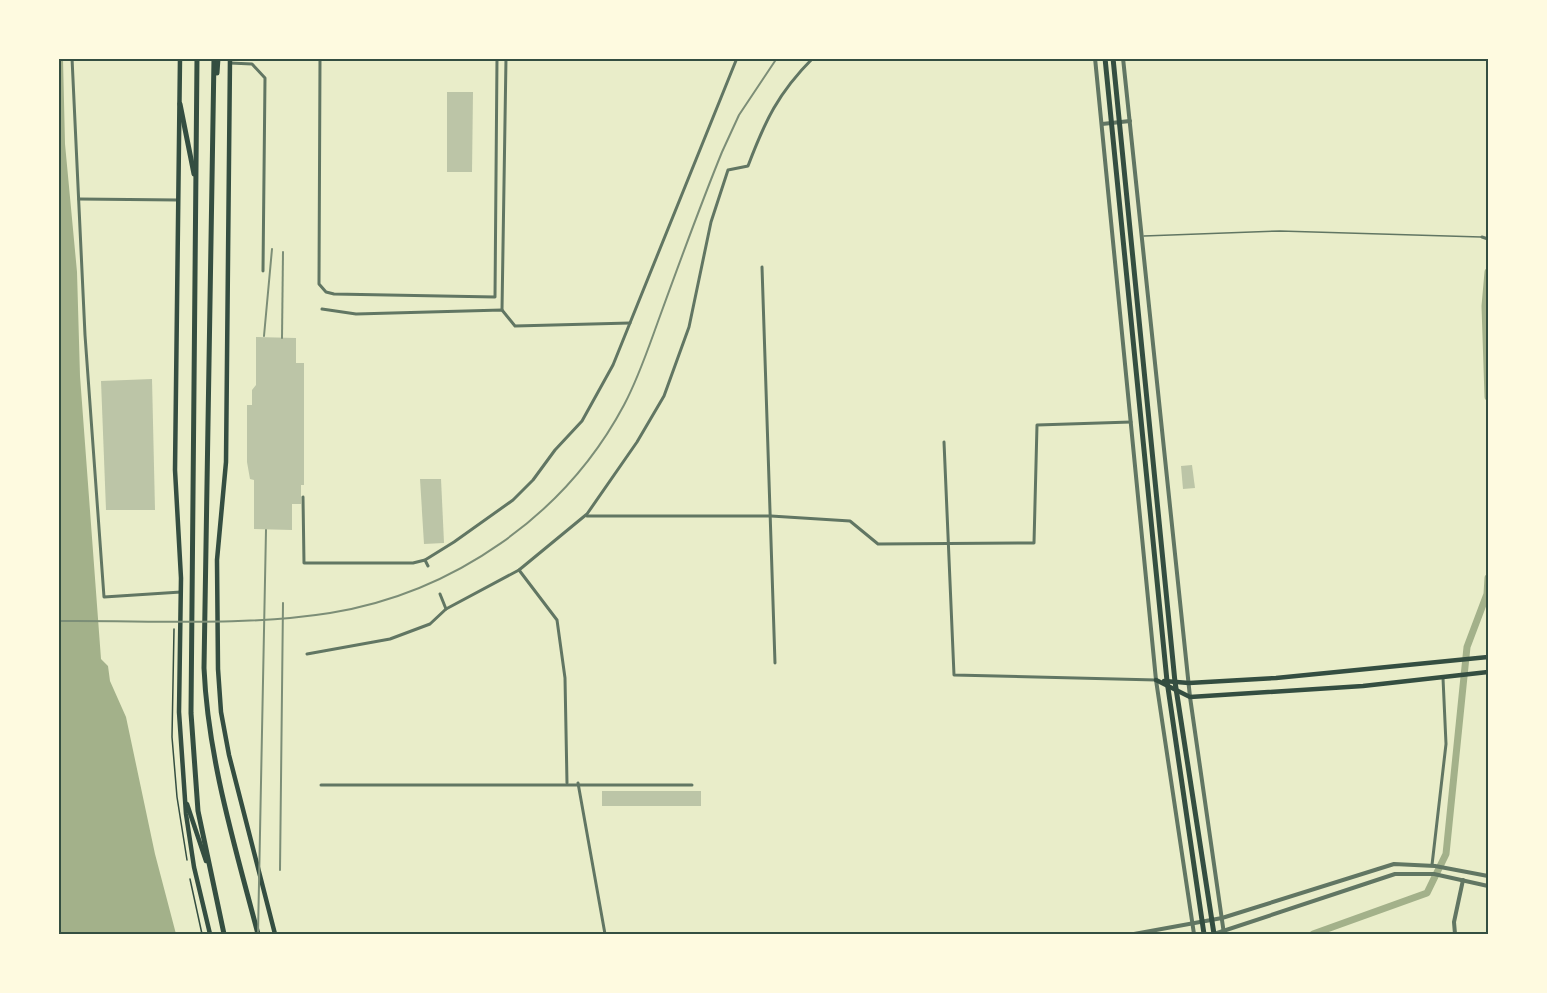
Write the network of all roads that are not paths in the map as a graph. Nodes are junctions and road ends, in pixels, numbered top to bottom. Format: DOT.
graph roads {
  1 [pos="72,58"];
  2 [pos="180,58"];
  3 [pos="197,58"];
  4 [pos="216,58"];
  5 [pos="320,58"];
  6 [pos="497,58"];
  7 [pos="506,58"];
  8 [pos="737,58"];
  9 [pos="813,58"];
  10 [pos="1095,58"];
  11 [pos="1105,58"];
  12 [pos="1113,58"];
  13 [pos="1123,58"];
  14 [pos="230,61"];
  15 [pos="180,104"];
  16 [pos="1130,121"];
  17 [pos="1119,122"];
  18 [pos="1111,123"];
  19 [pos="1102,124"];
  20 [pos="196,184"];
  21 [pos="79,199"];
  22 [pos="178,200"];
  23 [pos="1141,236"];
  24 [pos="1482,237"];
  25 [pos="1488,239"];
  26 [pos="762,267"];
  27 [pos="263,271"];
  28 [pos="322,309"];
  29 [pos="502,310"];
  30 [pos="630,323"];
  31 [pos="1131,422"];
  32 [pos="944,442"];
  33 [pos="303,497"];
  34 [pos="585,516"];
  35 [pos="771,516"];
  36 [pos="950,544"];
  37 [pos="425,560"];
  38 [pos="428,566"];
  39 [pos="519,570"];
  40 [pos="181,592"];
  41 [pos="440,594"];
  42 [pos="446,609"];
  43 [pos="308,654"];
  44 [pos="1488,657"];
  45 [pos="776,663"];
  46 [pos="1486,672"];
  47 [pos="1445,678"];
  48 [pos="1156,680"];
  49 [pos="1176,682"];
  50 [pos="1189,683"];
  51 [pos="1167,684"];
  52 [pos="1177,691"];
  53 [pos="1190,697"];
  54 [pos="567,783"];
  55 [pos="578,783"];
  56 [pos="692,784"];
  57 [pos="321,785"];
  58 [pos="184,792"];
  59 [pos="207,864"];
  60 [pos="1434,865"];
  61 [pos="1488,876"];
  62 [pos="1463,880"];
  63 [pos="1488,886"];
  64 [pos="1222,918"];
  65 [pos="1211,921"];
  66 [pos="1202,923"];
  67 [pos="1193,924"];
  68 [pos="210,934"];
  69 [pos="224,934"];
  70 [pos="258,934"];
  71 [pos="275,934"];
  72 [pos="605,934"];
  73 [pos="1134,934"];
  74 [pos="1194,934"];
  75 [pos="1204,934"];
  76 [pos="1214,934"];
  77 [pos="1224,934"];
  78 [pos="1455,934"];
  1 -- 21 [label="street"];
  2 -- 15 [label="main road"];
  3 -- 20 [label="highway"];
  4 -- 70 [label="highway"];
  5 -- 6 [label="street"];
  7 -- 29 [label="street"];
  8 -- 30 [label="street"];
  9 -- 34 [label="street"];
  10 -- 19 [label="street"];
  11 -- 18 [label="highway"];
  12 -- 17 [label="highway"];
  13 -- 16 [label="street"];
  14 -- 27 [label="street"];
  14 -- 71 [label="main road"];
  15 -- 20 [label="highway"];
  15 -- 22 [label="main road"];
  16 -- 17 [label="street"];
  16 -- 23 [label="street"];
  17 -- 18 [label="street"];
  17 -- 49 [label="highway"];
  18 -- 19 [label="street"];
  18 -- 51 [label="highway"];
  19 -- 31 [label="street"];
  20 -- 59 [label="highway"];
  21 -- 22 [label="street"];
  21 -- 40 [label="street"];
  22 -- 40 [label="main road"];
  23 -- 24 [label="lane"];
  23 -- 50 [label="street"];
  24 -- 25 [label="street"];
  26 -- 35 [label="street"];
  28 -- 29 [label="street"];
  29 -- 30 [label="street"];
  30 -- 37 [label="street"];
  31 -- 36 [label="street"];
  31 -- 48 [label="street"];
  32 -- 36 [label="street"];
  33 -- 37 [label="street"];
  34 -- 35 [label="street"];
  34 -- 39 [label="street"];
  35 -- 36 [label="street"];
  35 -- 45 [label="street"];
  36 -- 48 [label="street"];
  37 -- 38 [label="street"];
  39 -- 42 [label="street"];
  39 -- 54 [label="street"];
  40 -- 58 [label="main road"];
  41 -- 42 [label="street"];
  42 -- 43 [label="street"];
  44 -- 50 [label="main road"];
  46 -- 47 [label="main road"];
  47 -- 53 [label="main road"];
  47 -- 60 [label="street"];
  48 -- 51 [label="main road"];
  48 -- 67 [label="street"];
  49 -- 50 [label="main road"];
  49 -- 51 [label="main road"];
  49 -- 52 [label="highway"];
  50 -- 53 [label="street"];
  51 -- 52 [label="main road"];
  51 -- 66 [label="highway"];
  52 -- 53 [label="main road"];
  52 -- 65 [label="highway"];
  53 -- 64 [label="street"];
  54 -- 55 [label="street"];
  54 -- 57 [label="street"];
  55 -- 56 [label="street"];
  55 -- 72 [label="street"];
  58 -- 59 [label="main road"];
  58 -- 68 [label="main road"];
  59 -- 69 [label="highway"];
  60 -- 61 [label="street"];
  60 -- 64 [label="street"];
  62 -- 63 [label="street"];
  62 -- 77 [label="street"];
  62 -- 78 [label="street"];
  64 -- 65 [label="street"];
  64 -- 77 [label="street"];
  65 -- 66 [label="street"];
  65 -- 76 [label="highway"];
  66 -- 67 [label="street"];
  66 -- 75 [label="highway"];
  67 -- 73 [label="street"];
  67 -- 74 [label="street"];
  76 -- 77 [label="street"];
}
